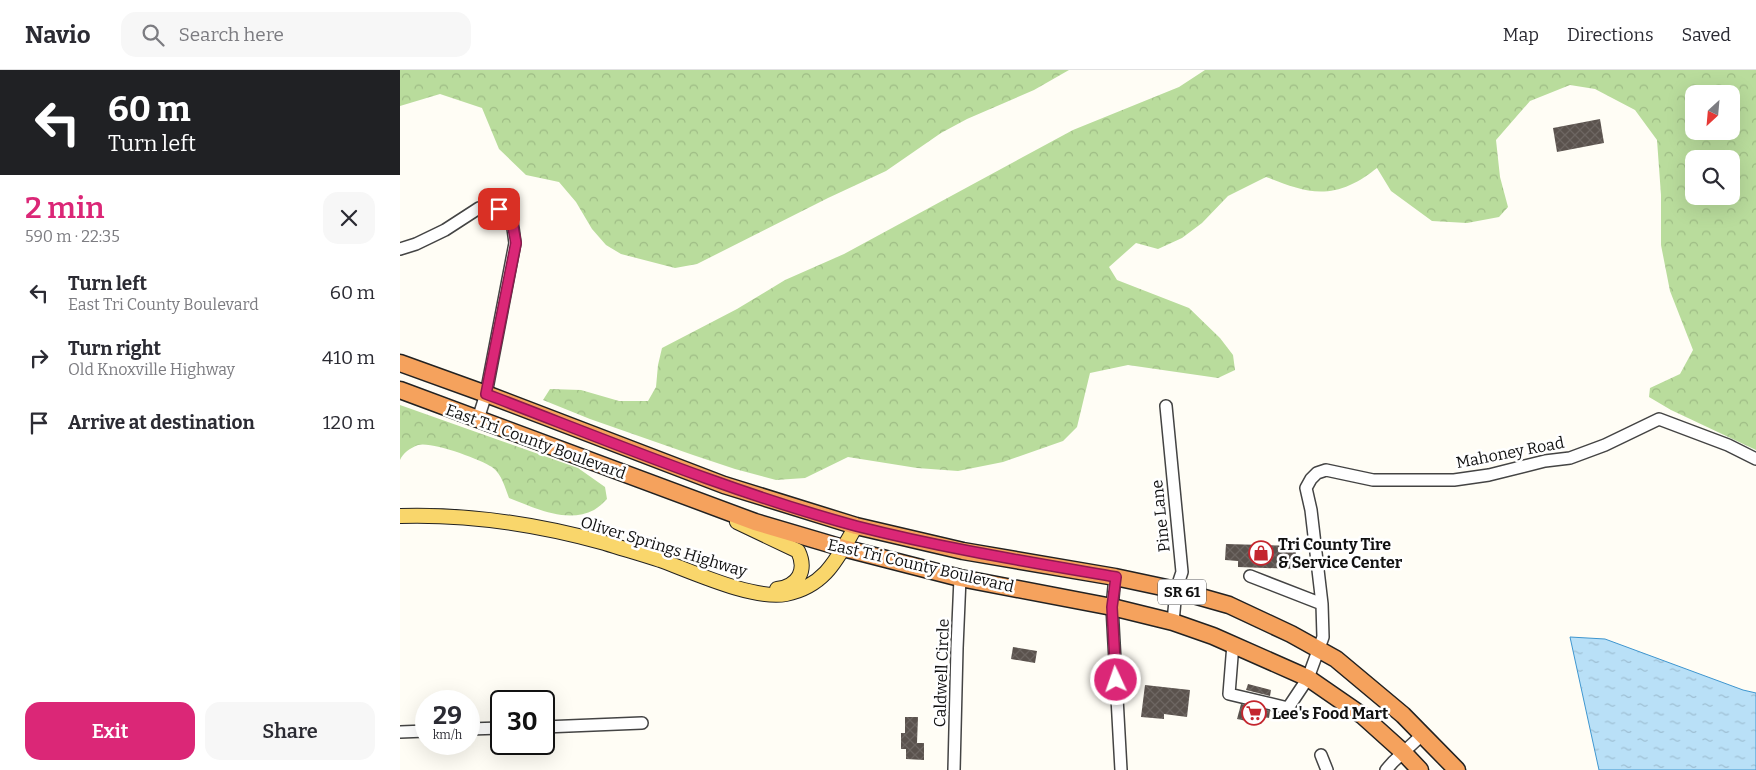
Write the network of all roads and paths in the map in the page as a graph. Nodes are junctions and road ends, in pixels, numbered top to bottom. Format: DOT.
graph roads {
  1 [pos="400,249"];
  2 [pos="400,363"];
  3 [pos="400,390"];
  4 [pos="486,394"];
  5 [pos="1166,406"];
  6 [pos="478,419"];
  7 [pos="1756,459"];
  8 [pos="670,491"];
  9 [pos="400,516"];
  10 [pos="856,526"];
  11 [pos="843,548"];
  12 [pos="1250,576"];
  13 [pos="1116,577"];
  14 [pos="960,578"];
  15 [pos="727,584"];
  16 [pos="1176,590"];
  17 [pos="1322,604"];
  18 [pos="1112,607"];
  19 [pos="1173,622"];
  20 [pos="1233,644"];
  21 [pos="1318,648"];
  22 [pos="1308,678"];
  23 [pos="642,723"];
  24 [pos="555,727"];
  25 [pos="415,731"];
  26 [pos="400,732"];
  27 [pos="1423,734"];
  28 [pos="1403,752"];
  29 [pos="1321,755"];
  30 [pos="954,770"];
  31 [pos="1121,770"];
  32 [pos="1327,770"];
  33 [pos="1386,770"];
  34 [pos="1420,770"];
  35 [pos="1457,770"];
  1 -- 4 [label="street"];
  2 -- 4 [label="highway, East Tri County Boulevard"];
  3 -- 6 [label="highway, East Tri County Boulevard"];
  4 -- 6 [label="street"];
  4 -- 10 [label="highway, East Tri County Boulevard"];
  5 -- 16 [label="street, Pine Lane"];
  6 -- 8 [label="highway, East Tri County Boulevard"];
  7 -- 17 [label="street, Mahoney Road"];
  8 -- 11 [label="highway, East Tri County Boulevard"];
  8 -- 15 [label="main road"];
  9 -- 15 [label="main road, Oliver Springs Highway"];
  10 -- 11 [label="main road, Oliver Springs Highway"];
  10 -- 13 [label="highway, East Tri County Boulevard / SR 61"];
  11 -- 14 [label="highway, East Tri County Boulevard / SR 61"];
  11 -- 15 [label="main road, Oliver Springs Highway"];
  12 -- 17 [label="street"];
  13 -- 16 [label="highway, East Tri County Boulevard / SR 61"];
  13 -- 18 [label="street"];
  14 -- 18 [label="highway, East Tri County Boulevard / SR 61"];
  14 -- 30 [label="street, Caldwell Circle"];
  16 -- 19 [label="street, Pine Lane"];
  16 -- 21 [label="highway, East Tri County Boulevard / SR 61"];
  17 -- 21 [label="street, Mahoney Road"];
  18 -- 19 [label="highway, East Tri County Boulevard / SR 61"];
  18 -- 31 [label="street"];
  19 -- 20 [label="highway, East Tri County Boulevard / SR 61"];
  20 -- 22 [label="highway, East Tri County Boulevard / SR 61"];
  20 -- 22 [label="street, Mahoney Road"];
  21 -- 22 [label="street, Mahoney Road"];
  21 -- 27 [label="highway, East Tri County Boulevard / SR 61"];
  22 -- 28 [label="highway, East Tri County Boulevard / SR 61"];
  23 -- 24 [label="street"];
  25 -- 26 [label="street"];
  27 -- 28 [label="street"];
  27 -- 35 [label="highway, East Tri County Boulevard / SR 61"];
  28 -- 33 [label="street"];
  28 -- 34 [label="highway, East Tri County Boulevard / SR 61"];
  29 -- 32 [label="street"];
}
